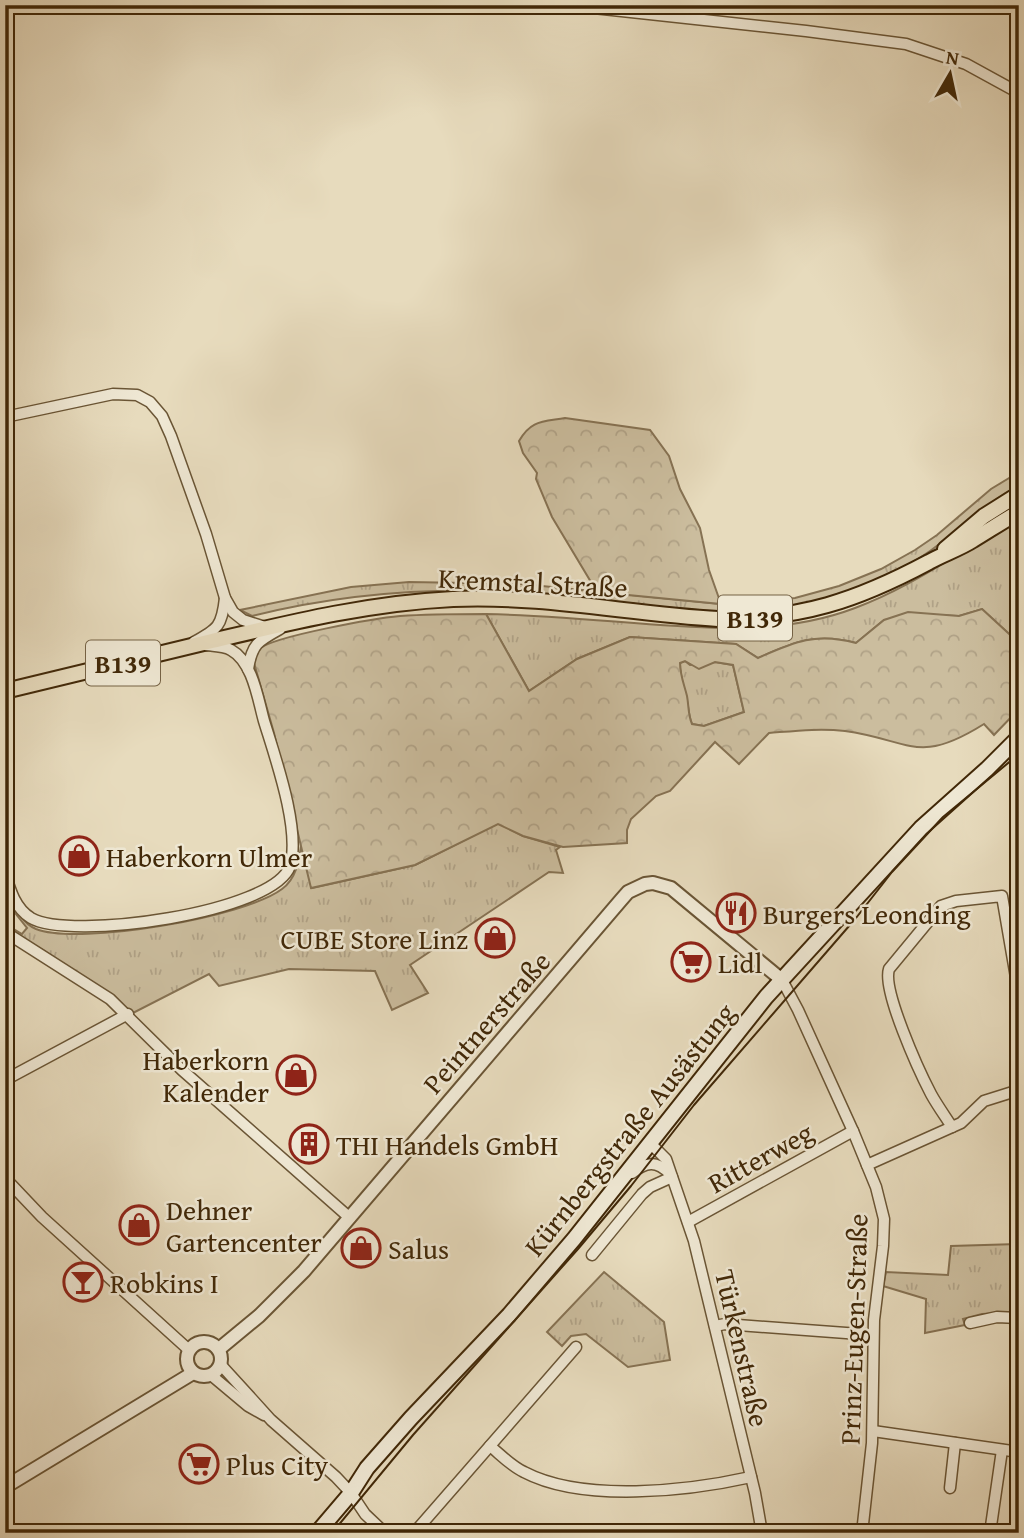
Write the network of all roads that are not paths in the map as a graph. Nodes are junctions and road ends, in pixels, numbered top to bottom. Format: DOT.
graph roads {
  1 [pos="566,5"];
  2 [pos="1019,93"];
  3 [pos="5,417"];
  4 [pos="1019,494"];
  5 [pos="1019,512"];
  6 [pos="930,561"];
  7 [pos="225,598"];
  8 [pos="293,622"];
  9 [pos="268,628"];
  10 [pos="198,644"];
  11 [pos="179,649"];
  12 [pos="248,669"];
  13 [pos="5,691"];
  14 [pos="1019,737"];
  15 [pos="5,873"];
  16 [pos="5,932"];
  17 [pos="782,980"];
  18 [pos="1019,995"];
  19 [pos="128,1014"];
  20 [pos="5,1080"];
  21 [pos="1019,1090"];
  22 [pos="952,1127"];
  23 [pos="853,1132"];
  24 [pos="650,1143"];
  25 [pos="867,1165"];
  26 [pos="672,1177"];
  27 [pos="5,1178"];
  28 [pos="616,1187"];
  29 [pos="350,1218"];
  30 [pos="688,1222"];
  31 [pos="592,1255"];
  32 [pos="1019,1318"];
  33 [pos="970,1323"];
  34 [pos="715,1326"];
  35 [pos="873,1335"];
  36 [pos="576,1347"];
  37 [pos="219,1349"];
  38 [pos="189,1350"];
  39 [pos="221,1365"];
  40 [pos="193,1373"];
  41 [pos="211,1375"];
  42 [pos="271,1420"];
  43 [pos="873,1431"];
  44 [pos="955,1443"];
  45 [pos="490,1446"];
  46 [pos="1002,1450"];
  47 [pos="1019,1452"];
  48 [pos="751,1477"];
  49 [pos="5,1487"];
  50 [pos="950,1488"];
  51 [pos="351,1493"];
  52 [pos="317,1533"];
  53 [pos="384,1533"];
  54 [pos="414,1533"];
  55 [pos="762,1533"];
  56 [pos="862,1533"];
  57 [pos="990,1533"];
  1 -- 2 [label="street"];
  3 -- 7 [label="street"];
  4 -- 6 [label="main road, Kremstal Straße / B139"];
  5 -- 6 [label="main road, Kremstal Straße / B139"];
  6 -- 8 [label="main road, Kremstal Straße / B139"];
  7 -- 9 [label="street"];
  7 -- 11 [label="street"];
  8 -- 9 [label="main road, Kremstal Straße / B139"];
  8 -- 12 [label="street"];
  9 -- 10 [label="main road, Kremstal Straße / B139"];
  10 -- 11 [label="main road, Kremstal Straße / B139"];
  10 -- 12 [label="street"];
  11 -- 13 [label="main road, Kremstal Straße / B139"];
  12 -- 15 [label="street"];
  14 -- 17 [label="main road, Kürnbergstraße Ausästung"];
  16 -- 19 [label="street"];
  17 -- 23 [label="street, Prinz-Eugen-Straße"];
  17 -- 24 [label="main road, Kürnbergstraße Ausästung"];
  17 -- 29 [label="street, Peintnerstraße"];
  18 -- 22 [label="street"];
  19 -- 20 [label="street"];
  19 -- 29 [label="street"];
  21 -- 22 [label="street"];
  22 -- 25 [label="street"];
  23 -- 25 [label="street, Prinz-Eugen-Straße"];
  23 -- 30 [label="street, Ritterweg"];
  24 -- 26 [label="street, Türkenstraße"];
  24 -- 28 [label="main road, Kürnbergstraße Ausästung"];
  25 -- 35 [label="street, Prinz-Eugen-Straße"];
  26 -- 28 [label="street"];
  26 -- 30 [label="street, Türkenstraße"];
  26 -- 31 [label="street"];
  27 -- 38 [label="street"];
  28 -- 51 [label="main road, Kürnbergstraße Ausästung"];
  29 -- 37 [label="street, Peintnerstraße"];
  30 -- 34 [label="street, Türkenstraße"];
  32 -- 33 [label="street"];
  34 -- 35 [label="street"];
  34 -- 48 [label="street, Türkenstraße"];
  35 -- 43 [label="street, Prinz-Eugen-Straße"];
  36 -- 45 [label="street"];
  37 -- 38 [label="street"];
  37 -- 39 [label="street"];
  38 -- 40 [label="street"];
  39 -- 41 [label="street"];
  39 -- 42 [label="street"];
  40 -- 41 [label="street"];
  40 -- 49 [label="street"];
  41 -- 42 [label="street"];
  42 -- 51 [label="street"];
  43 -- 44 [label="street"];
  43 -- 56 [label="street, Prinz-Eugen-Straße"];
  44 -- 46 [label="street"];
  44 -- 50 [label="street"];
  45 -- 48 [label="street"];
  45 -- 54 [label="street"];
  46 -- 47 [label="street"];
  46 -- 57 [label="street"];
  48 -- 55 [label="street, Türkenstraße"];
  51 -- 52 [label="main road, Kürnbergstraße Ausästung"];
  51 -- 53 [label="street"];
}
